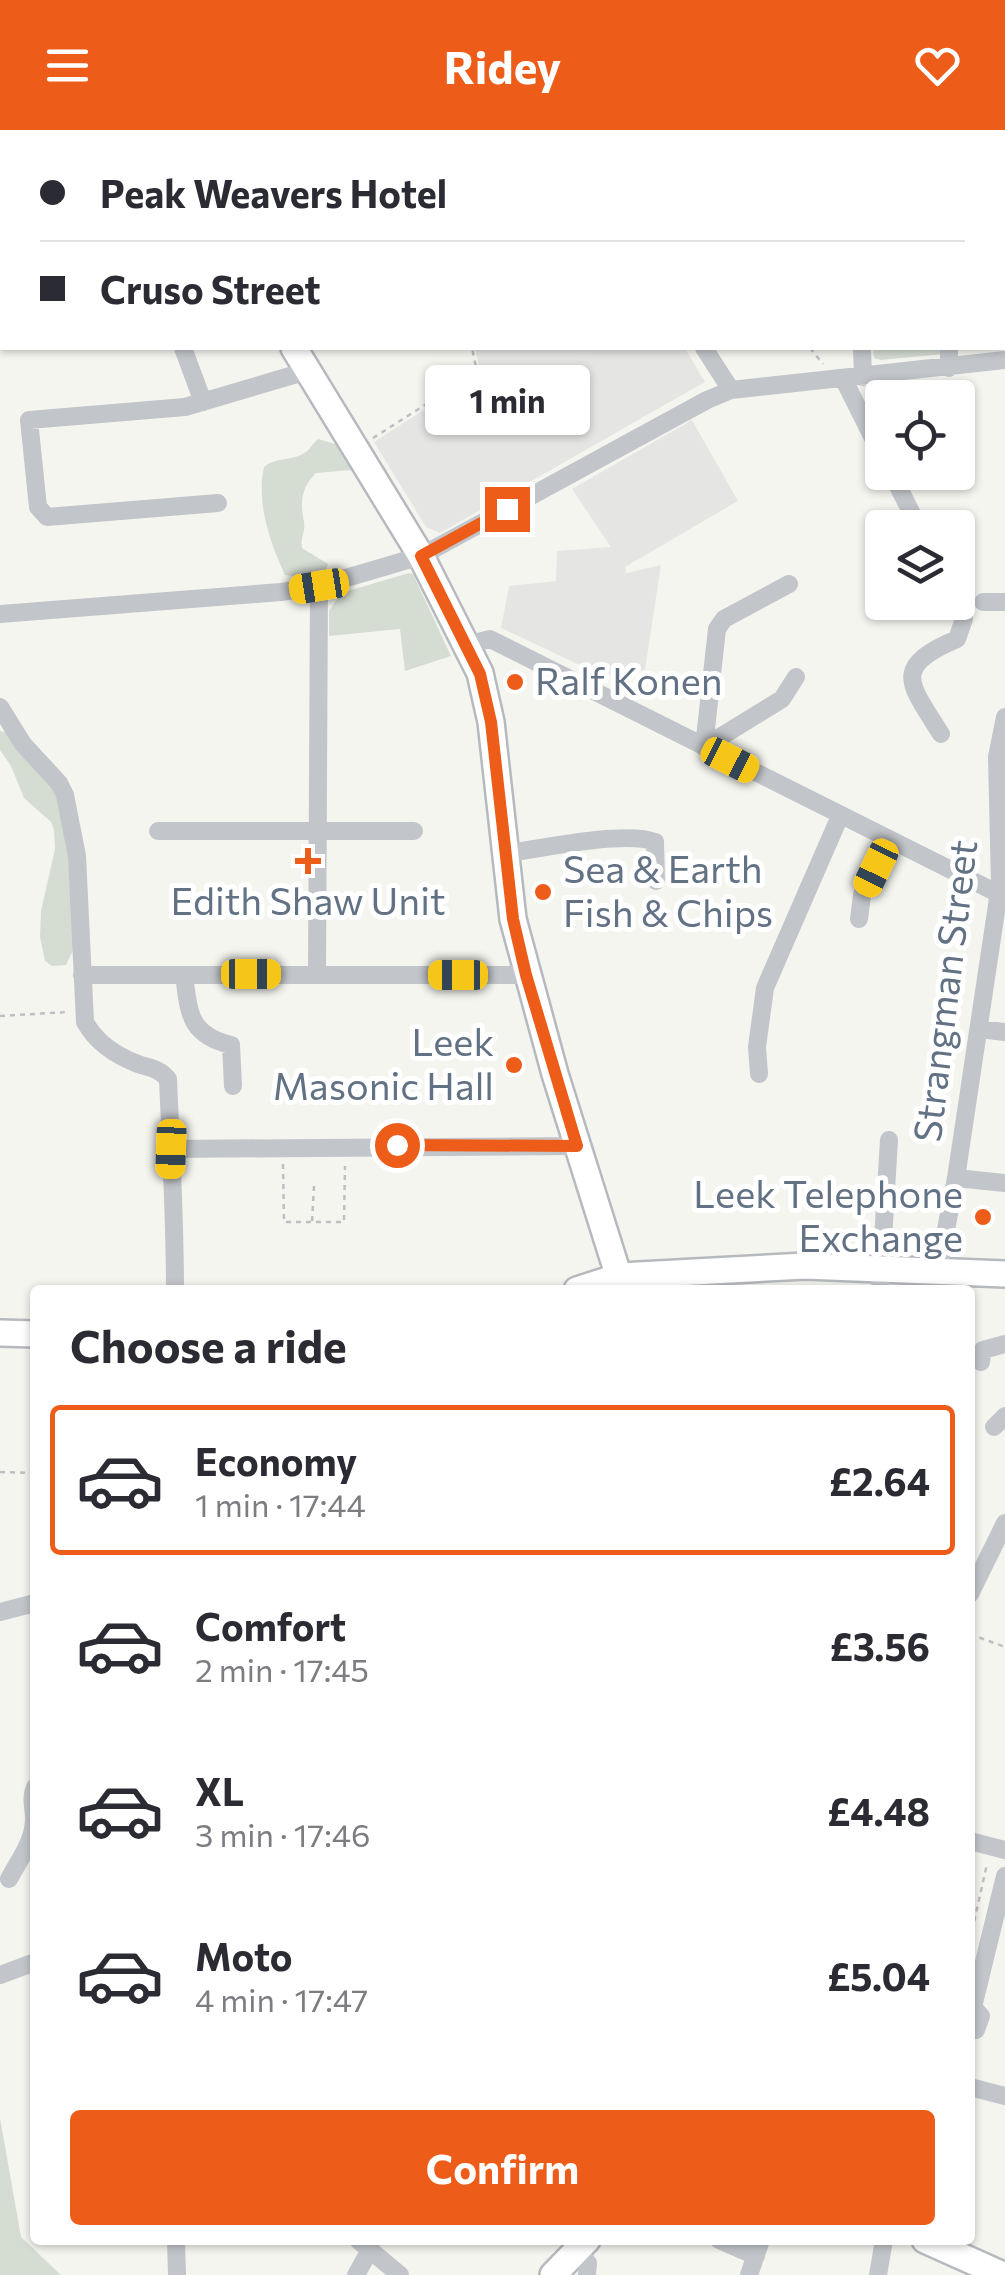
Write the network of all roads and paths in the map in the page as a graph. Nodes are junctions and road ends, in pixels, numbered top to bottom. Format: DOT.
graph roads {
  1 [pos="185,350"];
  2 [pos="295,350"];
  3 [pos="472,350"];
  4 [pos="705,350"];
  5 [pos="862,350"];
  6 [pos="950,350"];
  7 [pos="1005,360"];
  8 [pos="961,366"];
  9 [pos="307,371"];
  10 [pos="863,377"];
  11 [pos="843,378"];
  12 [pos="731,390"];
  13 [pos="203,402"];
  14 [pos="865,422"];
  15 [pos="355,449"];
  16 [pos="218,503"];
  17 [pos="421,556"];
  18 [pos="789,584"];
  19 [pos="319,586"];
  20 [pos="983,602"];
  21 [pos="1005,602"];
  22 [pos="0,614"];
  23 [pos="964,620"];
  24 [pos="466,645"];
  25 [pos="796,677"];
  26 [pos="0,707"];
  27 [pos="1005,717"];
  28 [pos="941,734"];
  29 [pos="704,747"];
  30 [pos="1002,802"];
  31 [pos="840,816"];
  32 [pos="158,830"];
  33 [pos="318,831"];
  34 [pos="414,831"];
  35 [pos="888,840"];
  36 [pos="504,854"];
  37 [pos="656,881"];
  38 [pos="1002,896"];
  39 [pos="860,919"];
  40 [pos="317,974"];
  41 [pos="184,975"];
  42 [pos="526,975"];
  43 [pos="82,976"];
  44 [pos="83,1011"];
  45 [pos="0,1016"];
  46 [pos="979,1029"];
  47 [pos="1005,1032"];
  48 [pos="759,1074"];
  49 [pos="233,1086"];
  50 [pos="889,1140"];
  51 [pos="345,1146"];
  52 [pos="577,1146"];
  53 [pos="283,1147"];
  54 [pos="171,1149"];
  55 [pos="956,1178"];
  56 [pos="1005,1183"];
  57 [pos="314,1186"];
  58 [pos="312,1222"];
  59 [pos="938,1271"];
  60 [pos="1005,1274"];
  61 [pos="881,1280"];
  62 [pos="621,1283"];
  63 [pos="174,1285"];
  64 [pos="0,1333"];
  65 [pos="30,1334"];
  66 [pos="1005,1344"];
  67 [pos="981,1362"];
  68 [pos="0,1472"];
  69 [pos="30,1473"];
  70 [pos="1005,1523"];
  71 [pos="975,1584"];
  72 [pos="30,1603"];
  73 [pos="0,1612"];
  74 [pos="975,1636"];
  75 [pos="1005,1647"];
  76 [pos="30,1840"];
  77 [pos="998,1848"];
  78 [pos="1005,1876"];
  79 [pos="9,1878"];
  80 [pos="975,1921"];
  81 [pos="975,1932"];
  82 [pos="991,1936"];
  83 [pos="975,1999"];
  84 [pos="975,2090"];
  85 [pos="1005,2096"];
  86 [pos="176,2245"];
  87 [pos="365,2245"];
  88 [pos="366,2245"];
  89 [pos="582,2245"];
  90 [pos="883,2245"];
  91 [pos="936,2245"];
  92 [pos="758,2248"];
  93 [pos="177,2275"];
  94 [pos="356,2275"];
  95 [pos="400,2275"];
  96 [pos="553,2275"];
  97 [pos="587,2275"];
  98 [pos="750,2275"];
  99 [pos="878,2275"];
  100 [pos="1004,2275"];
  1 -- 13 [label="street"];
  2 -- 9 [label="highway"];
  3 -- 15 [label="path"];
  4 -- 12 [label="street"];
  5 -- 10 [label="street"];
  6 -- 8 [label="street"];
  7 -- 8 [label="street"];
  8 -- 10 [label="street"];
  9 -- 13 [label="street"];
  9 -- 15 [label="highway"];
  10 -- 11 [label="street"];
  11 -- 12 [label="street"];
  11 -- 14 [label="street"];
  12 -- 17 [label="street"];
  13 -- 16 [label="street"];
  15 -- 17 [label="highway"];
  17 -- 19 [label="street"];
  17 -- 24 [label="highway"];
  18 -- 29 [label="street"];
  19 -- 22 [label="street"];
  19 -- 33 [label="street"];
  20 -- 21 [label="street"];
  23 -- 28 [label="street"];
  24 -- 29 [label="street"];
  24 -- 36 [label="highway"];
  25 -- 29 [label="street"];
  26 -- 43 [label="street"];
  27 -- 30 [label="street, Strangman Street"];
  29 -- 31 [label="street"];
  30 -- 38 [label="street, Strangman Street"];
  31 -- 35 [label="street"];
  31 -- 48 [label="street"];
  32 -- 33 [label="street"];
  33 -- 34 [label="street"];
  33 -- 40 [label="street"];
  35 -- 38 [label="street"];
  35 -- 39 [label="street"];
  36 -- 37 [label="street"];
  36 -- 42 [label="highway"];
  38 -- 46 [label="street, Strangman Street"];
  40 -- 41 [label="street"];
  40 -- 42 [label="street"];
  41 -- 43 [label="street"];
  41 -- 49 [label="street"];
  42 -- 52 [label="highway"];
  43 -- 44 [label="street"];
  44 -- 45 [label="path"];
  44 -- 54 [label="street"];
  46 -- 47 [label="street"];
  46 -- 55 [label="street, Strangman Street"];
  50 -- 61 [label="street"];
  51 -- 52 [label="street"];
  51 -- 53 [label="street"];
  51 -- 58 [label="path"];
  52 -- 62 [label="highway"];
  53 -- 54 [label="street"];
  53 -- 58 [label="path"];
  54 -- 63 [label="street"];
  55 -- 56 [label="street"];
  55 -- 59 [label="street, Strangman Street"];
  57 -- 58 [label="path"];
  59 -- 60 [label="highway"];
  59 -- 61 [label="highway"];
  61 -- 62 [label="highway"];
  64 -- 65 [label="highway"];
  66 -- 67 [label="street"];
  68 -- 69 [label="path"];
  70 -- 71 [label="street"];
  72 -- 73 [label="street"];
  74 -- 75 [label="path"];
  76 -- 79 [label="street"];
  77 -- 80 [label="path"];
  78 -- 82 [label="street"];
  81 -- 82 [label="street"];
  82 -- 83 [label="street"];
  84 -- 85 [label="street"];
  86 -- 93 [label="street"];
  87 -- 94 [label="street"];
  88 -- 95 [label="street"];
  89 -- 96 [label="highway"];
  89 -- 97 [label="street"];
  90 -- 99 [label="street"];
  91 -- 100 [label="highway"];
  92 -- 98 [label="street"];
}
